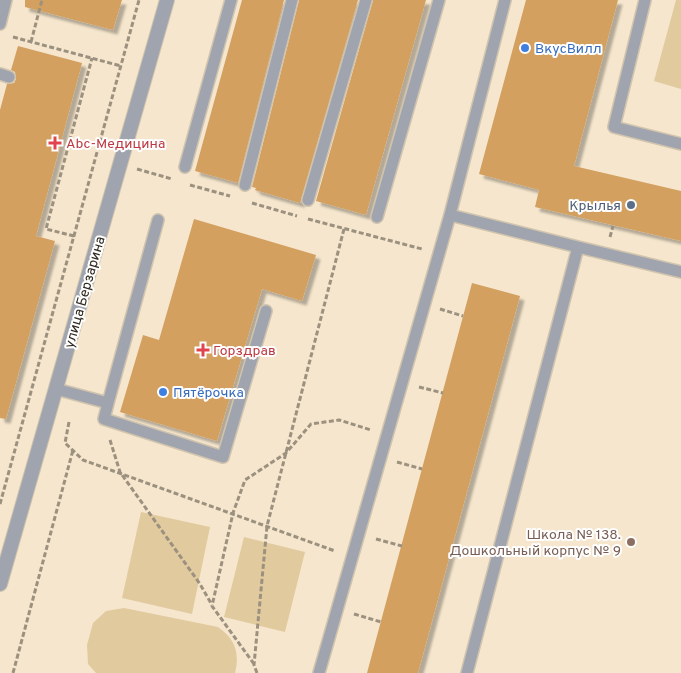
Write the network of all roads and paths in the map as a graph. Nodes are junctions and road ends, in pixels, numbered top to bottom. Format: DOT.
graph roads {
  1 [pos="6,0"];
  2 [pos="42,0"];
  3 [pos="139,0"];
  4 [pos="167,0"];
  5 [pos="231,0"];
  6 [pos="292,0"];
  7 [pos="366,0"];
  8 [pos="439,0"];
  9 [pos="505,0"];
  10 [pos="645,0"];
  11 [pos="0,21"];
  12 [pos="8,36"];
  13 [pos="31,42"];
  14 [pos="92,58"];
  15 [pos="121,66"];
  16 [pos="681,144"];
  17 [pos="96,155"];
  18 [pos="120,164"];
  19 [pos="185,168"];
  20 [pos="176,181"];
  21 [pos="186,184"];
  22 [pos="245,185"];
  23 [pos="232,197"];
  24 [pos="308,200"];
  25 [pos="251,202"];
  26 [pos="450,215"];
  27 [pos="298,216"];
  28 [pos="377,217"];
  29 [pos="307,218"];
  30 [pos="158,220"];
  31 [pos="344,229"];
  32 [pos="74,236"];
  33 [pos="578,247"];
  34 [pos="438,253"];
  35 [pos="681,272"];
  36 [pos="441,299"];
  37 [pos="439,309"];
  38 [pos="266,311"];
  39 [pos="464,316"];
  40 [pos="436,318"];
  41 [pos="56,389"];
  42 [pos="443,393"];
  43 [pos="74,394"];
  44 [pos="415,395"];
  45 [pos="108,403"];
  46 [pos="104,418"];
  47 [pos="387,434"];
  48 [pos="73,450"];
  49 [pos="286,453"];
  50 [pos="399,454"];
  51 [pos="422,470"];
  52 [pos="120,472"];
  53 [pos="0,504"];
  54 [pos="233,513"];
  55 [pos="267,526"];
  56 [pos="402,546"];
  57 [pos="373,547"];
  58 [pos="352,557"];
  59 [pos="0,584"];
  60 [pos="212,606"];
  61 [pos="357,606"];
  62 [pos="354,614"];
  63 [pos="381,622"];
  64 [pos="352,623"];
  65 [pos="254,665"];
  66 [pos="13,673"];
  67 [pos="257,673"];
  68 [pos="319,673"];
  69 [pos="467,673"];
  1 -- 11 [label="lane"];
  2 -- 13 [label="path"];
  3 -- 15 [label="path"];
  4 -- 18 [label="street, улица Берзарина"];
  5 -- 19 [label="lane"];
  6 -- 22 [label="lane"];
  7 -- 24 [label="lane"];
  8 -- 28 [label="lane"];
  9 -- 26 [label="lane"];
  10 -- 16 [label="lane"];
  12 -- 13 [label="path"];
  13 -- 14 [label="path"];
  14 -- 15 [label="path"];
  14 -- 32 [label="path"];
  15 -- 17 [label="path"];
  17 -- 18 [label="path"];
  17 -- 32 [label="path"];
  18 -- 20 [label="path"];
  18 -- 41 [label="street, улица Берзарина"];
  21 -- 23 [label="path"];
  25 -- 27 [label="path"];
  26 -- 33 [label="lane"];
  26 -- 34 [label="lane"];
  29 -- 31 [label="path"];
  30 -- 45 [label="lane"];
  31 -- 34 [label="path"];
  31 -- 49 [label="path"];
  32 -- 53 [label="path"];
  33 -- 35 [label="lane"];
  33 -- 69 [label="lane"];
  34 -- 47 [label="lane"];
  36 -- 37 [label="path"];
  37 -- 39 [label="path"];
  37 -- 40 [label="path"];
  38 -- 46 [label="lane"];
  41 -- 43 [label="lane"];
  41 -- 59 [label="street, улица Берзарина"];
  42 -- 44 [label="path"];
  43 -- 45 [label="lane"];
  43 -- 48 [label="path"];
  45 -- 46 [label="lane"];
  46 -- 52 [label="path"];
  47 -- 49 [label="path"];
  47 -- 58 [label="lane"];
  48 -- 52 [label="path"];
  48 -- 66 [label="path"];
  49 -- 54 [label="path"];
  49 -- 55 [label="path"];
  50 -- 51 [label="path"];
  52 -- 54 [label="path"];
  52 -- 60 [label="path"];
  54 -- 55 [label="path"];
  54 -- 60 [label="path"];
  55 -- 58 [label="path"];
  55 -- 65 [label="path"];
  56 -- 57 [label="path"];
  58 -- 68 [label="lane"];
  60 -- 65 [label="path"];
  61 -- 62 [label="path"];
  62 -- 63 [label="path"];
  62 -- 64 [label="path"];
  65 -- 67 [label="path"];
}
